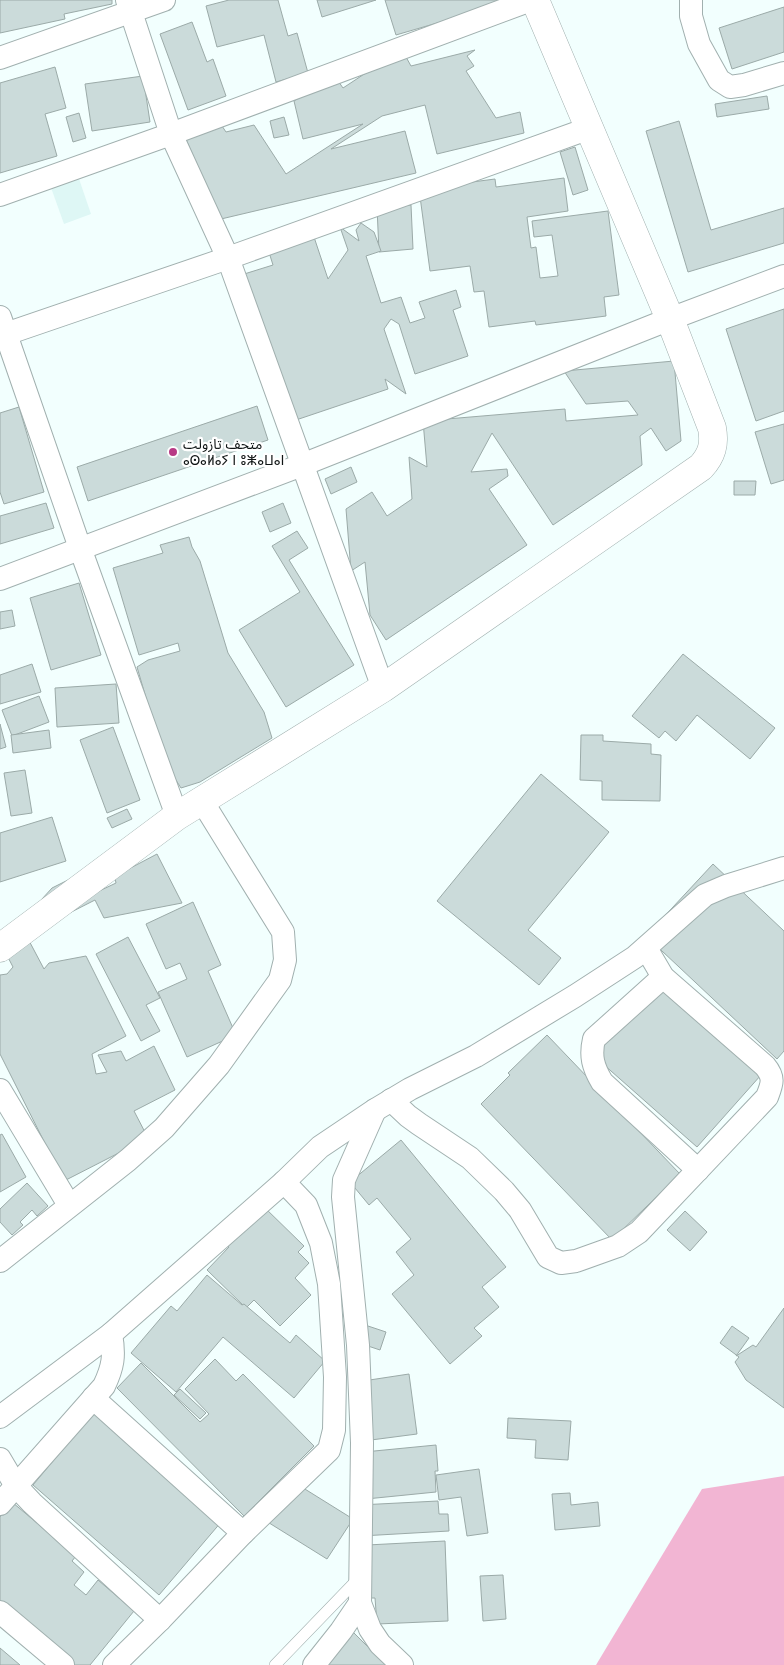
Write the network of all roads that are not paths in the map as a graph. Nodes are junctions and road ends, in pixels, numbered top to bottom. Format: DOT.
graph roads {
  1 [pos="164,0"];
  2 [pos="533,0"];
  3 [pos="691,0"];
  4 [pos="129,6"];
  5 [pos="0,58"];
  6 [pos="784,73"];
  7 [pos="590,128"];
  8 [pos="171,134"];
  9 [pos="0,196"];
  10 [pos="228,258"];
  11 [pos="784,276"];
  12 [pos="670,319"];
  13 [pos="2,329"];
  14 [pos="302,465"];
  15 [pos="80,548"];
  16 [pos="0,579"];
  17 [pos="382,688"];
  18 [pos="202,801"];
  19 [pos="177,816"];
  20 [pos="784,868"];
  21 [pos="0,948"];
  22 [pos="646,948"];
  23 [pos="663,977"];
  24 [pos="0,1090"];
  25 [pos="383,1105"];
  26 [pos="698,1170"];
  27 [pos="284,1182"];
  28 [pos="69,1206"];
  29 [pos="0,1261"];
  30 [pos="111,1334"];
  31 [pos="94,1398"];
  32 [pos="0,1418"];
  33 [pos="0,1459"];
  34 [pos="16,1486"];
  35 [pos="0,1504"];
  36 [pos="243,1533"];
  37 [pos="361,1576"];
  38 [pos="360,1603"];
  39 [pos="0,1612"];
  40 [pos="160,1620"];
  41 [pos="63,1665"];
  42 [pos="114,1665"];
  43 [pos="275,1665"];
  44 [pos="314,1665"];
  45 [pos="402,1665"];
  1 -- 4 [label="street"];
  2 -- 7 [label="street"];
  2 -- 8 [label="street"];
  3 -- 6 [label="street"];
  4 -- 5 [label="street"];
  4 -- 8 [label="street"];
  7 -- 10 [label="street"];
  7 -- 12 [label="street"];
  8 -- 9 [label="street"];
  8 -- 10 [label="street"];
  10 -- 13 [label="street"];
  10 -- 14 [label="street"];
  11 -- 12 [label="street"];
  12 -- 14 [label="street"];
  12 -- 17 [label="street"];
  13 -- 15 [label="street"];
  14 -- 15 [label="street"];
  14 -- 17 [label="street"];
  15 -- 16 [label="street"];
  15 -- 19 [label="street"];
  17 -- 18 [label="street"];
  18 -- 19 [label="street"];
  18 -- 28 [label="street"];
  19 -- 21 [label="street"];
  20 -- 22 [label="street"];
  22 -- 23 [label="street"];
  22 -- 25 [label="street"];
  23 -- 26 [label="street"];
  23 -- 26 [label="street"];
  24 -- 28 [label="street"];
  25 -- 26 [label="street"];
  25 -- 27 [label="street"];
  25 -- 37 [label="street"];
  27 -- 30 [label="street"];
  27 -- 36 [label="street"];
  28 -- 29 [label="street"];
  30 -- 31 [label="street"];
  30 -- 32 [label="street"];
  31 -- 34 [label="street"];
  31 -- 36 [label="street"];
  33 -- 34 [label="street"];
  34 -- 35 [label="street"];
  34 -- 40 [label="street"];
  36 -- 40 [label="street"];
  37 -- 38 [label="street"];
  37 -- 43 [label="lane"];
  38 -- 44 [label="street"];
  38 -- 45 [label="street"];
  39 -- 41 [label="street"];
  40 -- 42 [label="street"];
}
